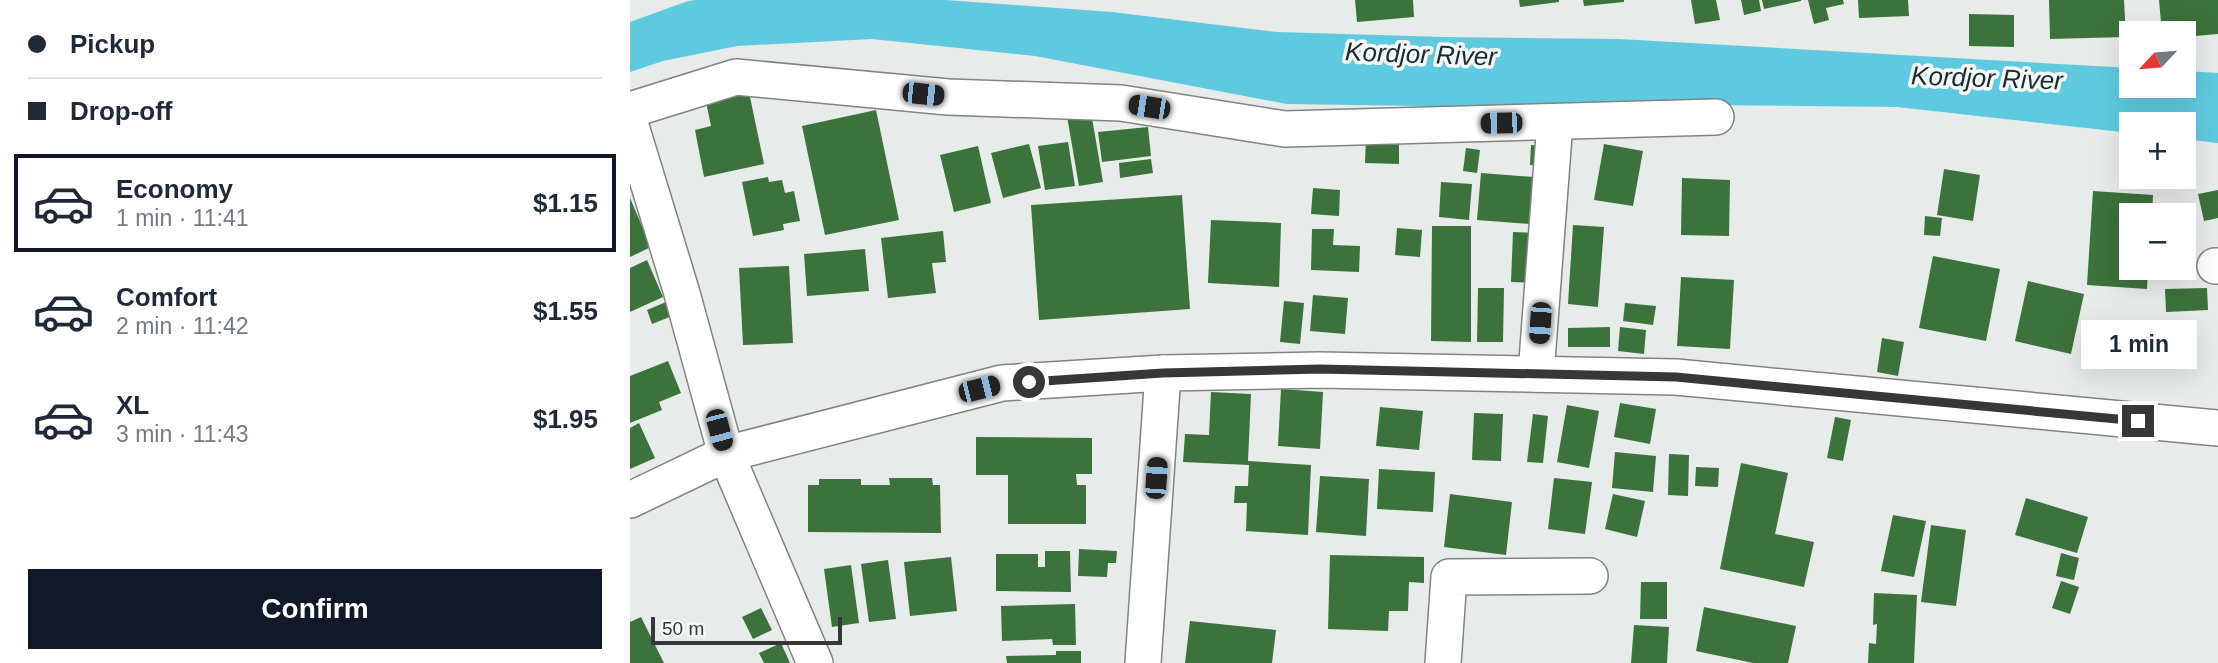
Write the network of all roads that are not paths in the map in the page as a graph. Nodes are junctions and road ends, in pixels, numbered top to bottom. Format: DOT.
graph roads {
  1 [pos="630,110"];
  2 [pos="1716,117"];
  3 [pos="1555,122"];
  4 [pos="630,123"];
  5 [pos="1163,373"];
  6 [pos="1536,374"];
  7 [pos="2218,428"];
  8 [pos="726,454"];
  9 [pos="630,500"];
  10 [pos="1590,576"];
  11 [pos="815,663"];
  12 [pos="1143,663"];
  13 [pos="1443,663"];
  1 -- 3 [label="street"];
  2 -- 3 [label="street"];
  3 -- 6 [label="street"];
  4 -- 8 [label="street"];
  5 -- 6 [label="street"];
  5 -- 8 [label="street"];
  5 -- 12 [label="street"];
  6 -- 7 [label="street"];
  8 -- 9 [label="street"];
  8 -- 11 [label="street"];
  10 -- 13 [label="street"];
}
